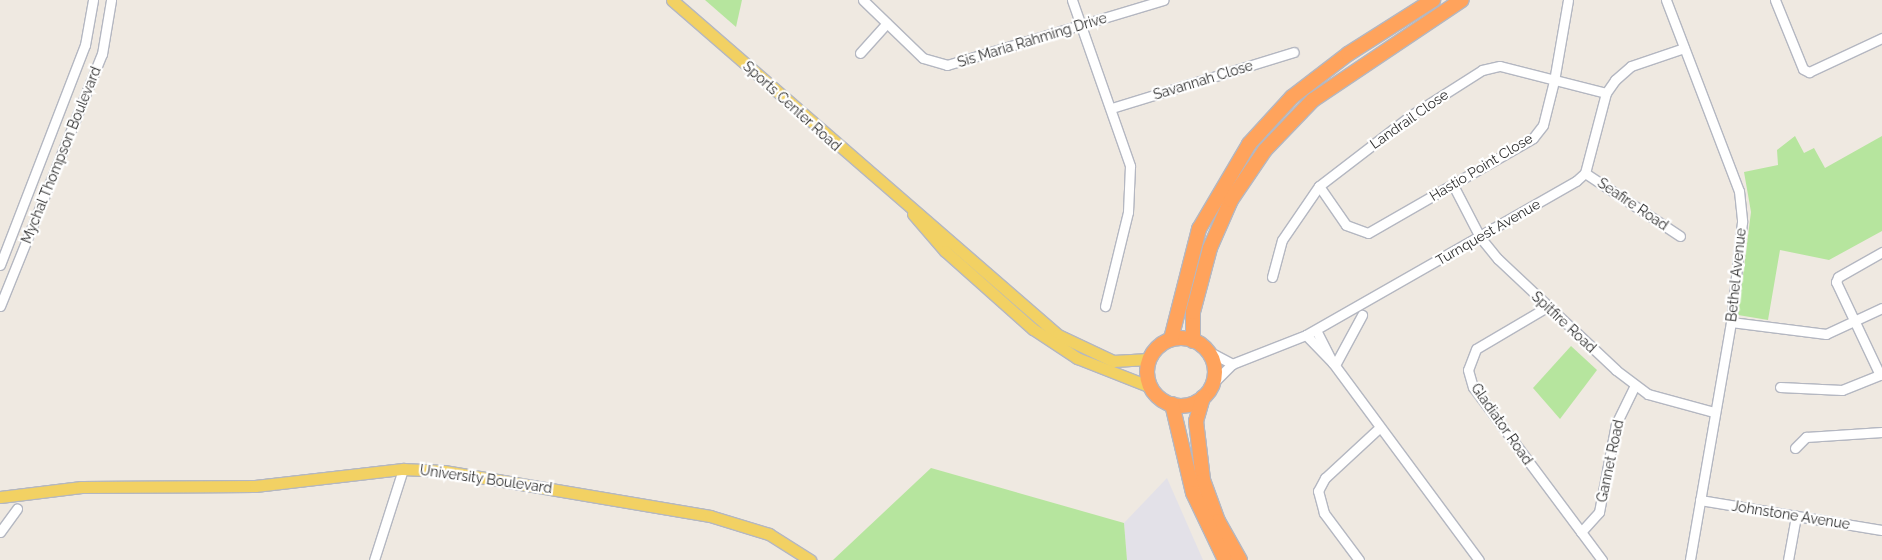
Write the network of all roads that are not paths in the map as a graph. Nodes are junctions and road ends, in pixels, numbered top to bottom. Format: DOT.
graph roads {
  1 [pos="93,0"];
  2 [pos="111,0"];
  3 [pos="672,0"];
  4 [pos="863,0"];
  5 [pos="1072,0"];
  6 [pos="1163,0"];
  7 [pos="1433,0"];
  8 [pos="1462,0"];
  9 [pos="1568,0"];
  10 [pos="1666,0"];
  11 [pos="1775,0"];
  12 [pos="887,23"];
  13 [pos="1081,25"];
  14 [pos="1882,38"];
  15 [pos="1684,48"];
  16 [pos="1294,52"];
  17 [pos="860,53"];
  18 [pos="1554,81"];
  19 [pos="1606,93"];
  20 [pos="1112,108"];
  21 [pos="1585,173"];
  22 [pos="1453,185"];
  23 [pos="1319,186"];
  24 [pos="912,213"];
  25 [pos="1680,236"];
  26 [pos="1480,237"];
  27 [pos="1882,252"];
  28 [pos="0,265"];
  29 [pos="1272,277"];
  30 [pos="0,306"];
  31 [pos="1105,306"];
  32 [pos="1547,308"];
  33 [pos="1882,308"];
  34 [pos="1362,315"];
  35 [pos="1731,322"];
  36 [pos="1853,323"];
  37 [pos="1316,330"];
  38 [pos="1306,335"];
  39 [pos="1172,339"];
  40 [pos="1193,340"];
  41 [pos="1206,350"];
  42 [pos="1149,359"];
  43 [pos="1232,364"];
  44 [pos="1334,364"];
  45 [pos="1881,375"];
  46 [pos="1212,384"];
  47 [pos="1635,386"];
  48 [pos="1151,387"];
  49 [pos="1780,387"];
  50 [pos="1203,397"];
  51 [pos="1172,404"];
  52 [pos="1714,412"];
  53 [pos="1380,428"];
  54 [pos="1882,432"];
  55 [pos="1795,448"];
  56 [pos="403,469"];
  57 [pos="0,497"];
  58 [pos="1700,500"];
  59 [pos="18,509"];
  60 [pos="1796,516"];
  61 [pos="1882,530"];
  62 [pos="0,532"];
  63 [pos="1581,532"];
  64 [pos="374,560"];
  65 [pos="810,560"];
  66 [pos="1225,560"];
  67 [pos="1240,560"];
  68 [pos="1359,560"];
  69 [pos="1479,560"];
  70 [pos="1602,560"];
  71 [pos="1690,560"];
  72 [pos="1788,560"];
  1 -- 28 [label="street, Mychal Thompson Boulevard"];
  2 -- 30 [label="street, Mychal Thompson Boulevard"];
  3 -- 24 [label="main road, Sports Center Road"];
  4 -- 12 [label="street, Sis Maria Rahming Drive"];
  5 -- 13 [label="street"];
  6 -- 13 [label="street, Sis Maria Rahming Drive"];
  7 -- 39 [label="highway"];
  8 -- 40 [label="highway"];
  9 -- 18 [label="street, Hastio Point Close"];
  10 -- 15 [label="street, Bethel Avenue"];
  11 -- 14 [label="street"];
  12 -- 13 [label="street, Sis Maria Rahming Drive"];
  12 -- 17 [label="street"];
  13 -- 20 [label="street"];
  15 -- 19 [label="street"];
  15 -- 35 [label="street, Bethel Avenue"];
  16 -- 20 [label="street, Savannah Close"];
  18 -- 19 [label="street, Landrail Close"];
  18 -- 22 [label="street, Hastio Point Close"];
  18 -- 23 [label="street, Landrail Close"];
  19 -- 21 [label="street"];
  20 -- 31 [label="street"];
  21 -- 25 [label="street, Seafire Road"];
  21 -- 26 [label="street, Turnquest Avenue"];
  22 -- 23 [label="street, Hastio Point Close"];
  22 -- 26 [label="street, Spitfire Road"];
  23 -- 29 [label="street, Landrail Close"];
  24 -- 42 [label="main road, Sports Center Road"];
  24 -- 48 [label="main road, Sports Center Road"];
  26 -- 32 [label="street, Spitfire Road"];
  26 -- 37 [label="street, Turnquest Avenue"];
  27 -- 36 [label="street"];
  32 -- 47 [label="street, Spitfire Road"];
  32 -- 63 [label="street, Gladiator Road"];
  33 -- 36 [label="street"];
  34 -- 44 [label="street"];
  35 -- 36 [label="street"];
  35 -- 52 [label="street, Bethel Avenue"];
  36 -- 45 [label="street"];
  37 -- 38 [label="street, Turnquest Avenue"];
  37 -- 44 [label="street"];
  38 -- 43 [label="street, Turnquest Avenue"];
  38 -- 44 [label="street"];
  39 -- 40 [label="highway"];
  39 -- 42 [label="highway"];
  40 -- 41 [label="highway"];
  41 -- 43 [label="street"];
  41 -- 46 [label="highway"];
  42 -- 48 [label="highway"];
  43 -- 46 [label="street"];
  44 -- 53 [label="street"];
  45 -- 49 [label="street"];
  46 -- 50 [label="highway"];
  47 -- 52 [label="street, Spitfire Road"];
  47 -- 63 [label="street, Gannet Road"];
  48 -- 51 [label="highway"];
  50 -- 51 [label="highway"];
  50 -- 67 [label="highway"];
  51 -- 66 [label="highway"];
  52 -- 58 [label="street, Bethel Avenue"];
  53 -- 68 [label="street"];
  53 -- 69 [label="street"];
  54 -- 55 [label="street"];
  56 -- 57 [label="main road, University Boulevard"];
  56 -- 64 [label="street"];
  56 -- 65 [label="main road, University Boulevard"];
  58 -- 60 [label="street, Johnstone Avenue"];
  58 -- 71 [label="street, Bethel Avenue"];
  59 -- 62 [label="street"];
  60 -- 61 [label="street, Johnstone Avenue"];
  60 -- 72 [label="street"];
  63 -- 70 [label="street, Gladiator Road"];
}
